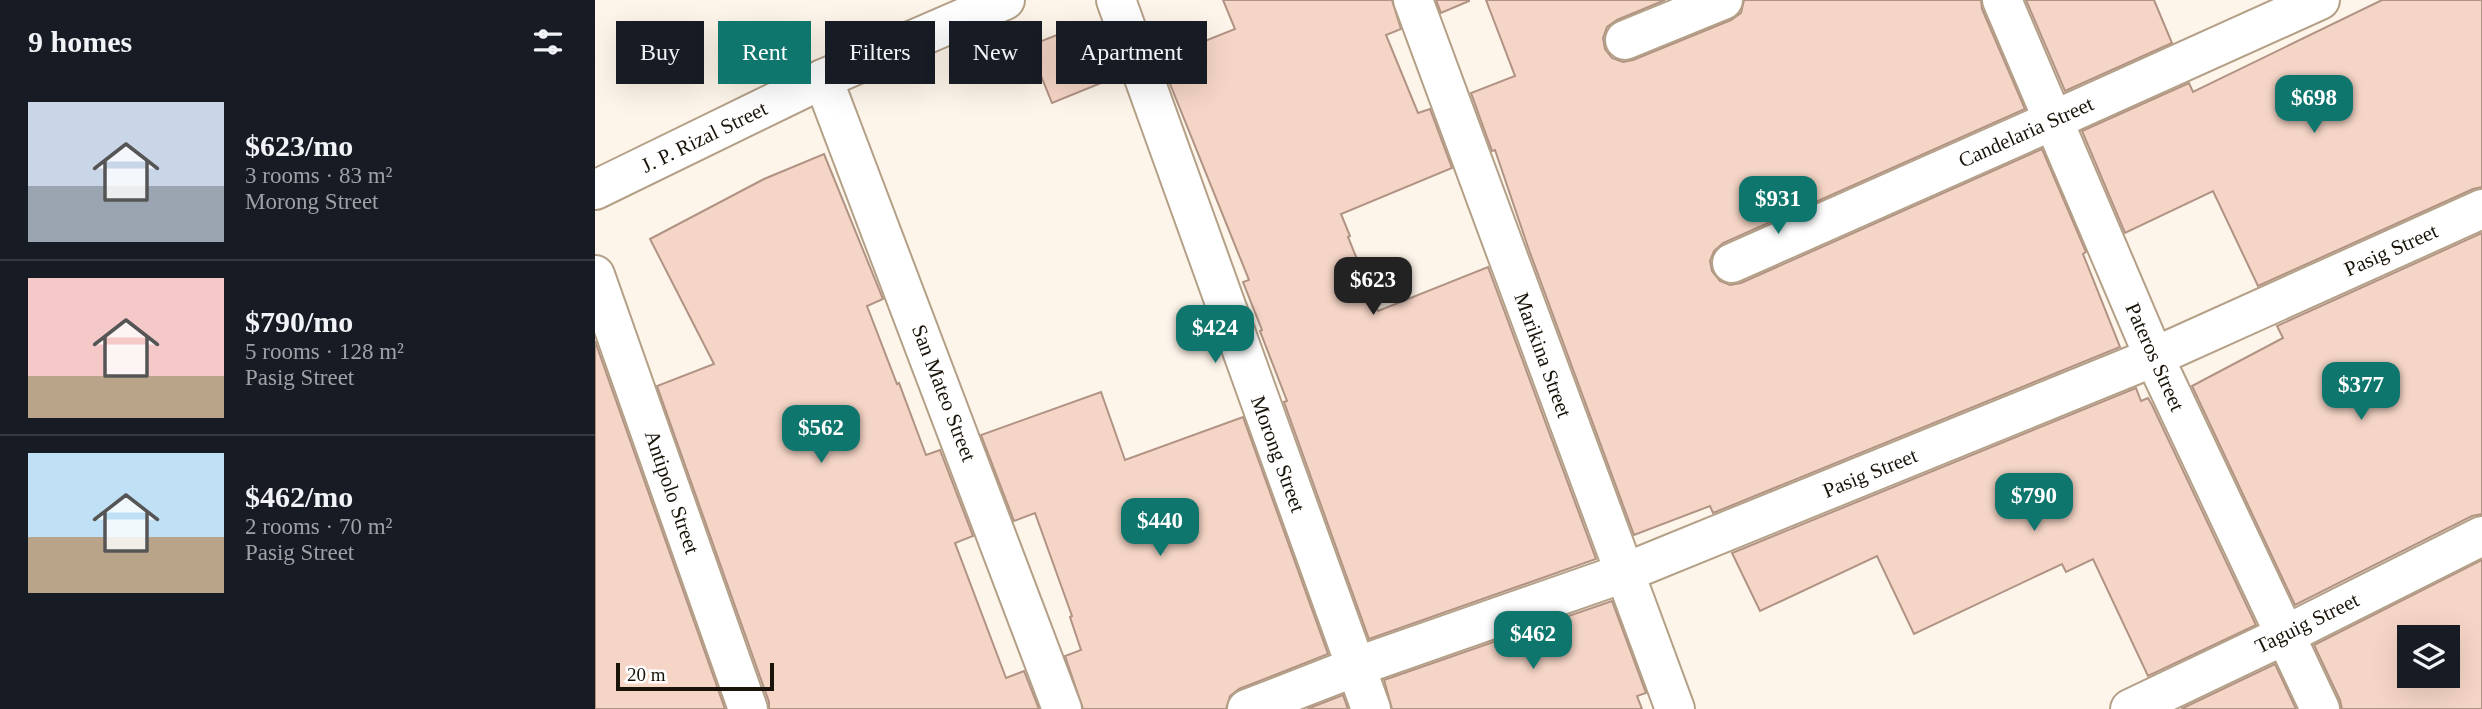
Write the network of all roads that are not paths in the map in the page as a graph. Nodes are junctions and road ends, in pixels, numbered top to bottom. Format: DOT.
graph roads {
  1 [pos="1005,0"];
  2 [pos="1117,0"];
  3 [pos="1413,0"];
  4 [pos="1723,0"];
  5 [pos="2002,0"];
  6 [pos="2320,0"];
  7 [pos="1625,40"];
  8 [pos="823,79"];
  9 [pos="2054,121"];
  10 [pos="595,190"];
  11 [pos="2482,209"];
  12 [pos="1732,262"];
  13 [pos="595,275"];
  14 [pos="2154,357"];
  15 [pos="2482,536"];
  16 [pos="1624,573"];
  17 [pos="2285,635"];
  18 [pos="1355,667"];
  19 [pos="748,709"];
  20 [pos="1062,709"];
  21 [pos="1247,709"];
  22 [pos="1371,709"];
  23 [pos="1675,709"];
  24 [pos="2130,709"];
  25 [pos="2320,709"];
  1 -- 8 [label="street, J. P. Rizal Street"];
  2 -- 18 [label="street, Morong Street"];
  3 -- 16 [label="street, Marikina Street"];
  4 -- 7 [label="street"];
  5 -- 9 [label="street, Pateros Street"];
  6 -- 9 [label="street, Candelaria Street"];
  8 -- 10 [label="street, J. P. Rizal Street"];
  8 -- 20 [label="street, San Mateo Street"];
  9 -- 12 [label="street, Candelaria Street"];
  9 -- 14 [label="street, Pateros Street"];
  11 -- 14 [label="street, Pasig Street"];
  13 -- 19 [label="street, Antipolo Street"];
  14 -- 16 [label="street, Pasig Street"];
  14 -- 17 [label="street, Pateros Street"];
  15 -- 17 [label="street, Taguig Street"];
  16 -- 18 [label="street, Pasig Street"];
  16 -- 23 [label="street, Marikina Street"];
  17 -- 24 [label="street, Taguig Street"];
  17 -- 25 [label="street, Pateros Street"];
  18 -- 21 [label="street, Pasig Street"];
  18 -- 22 [label="street, Morong Street"];
}
